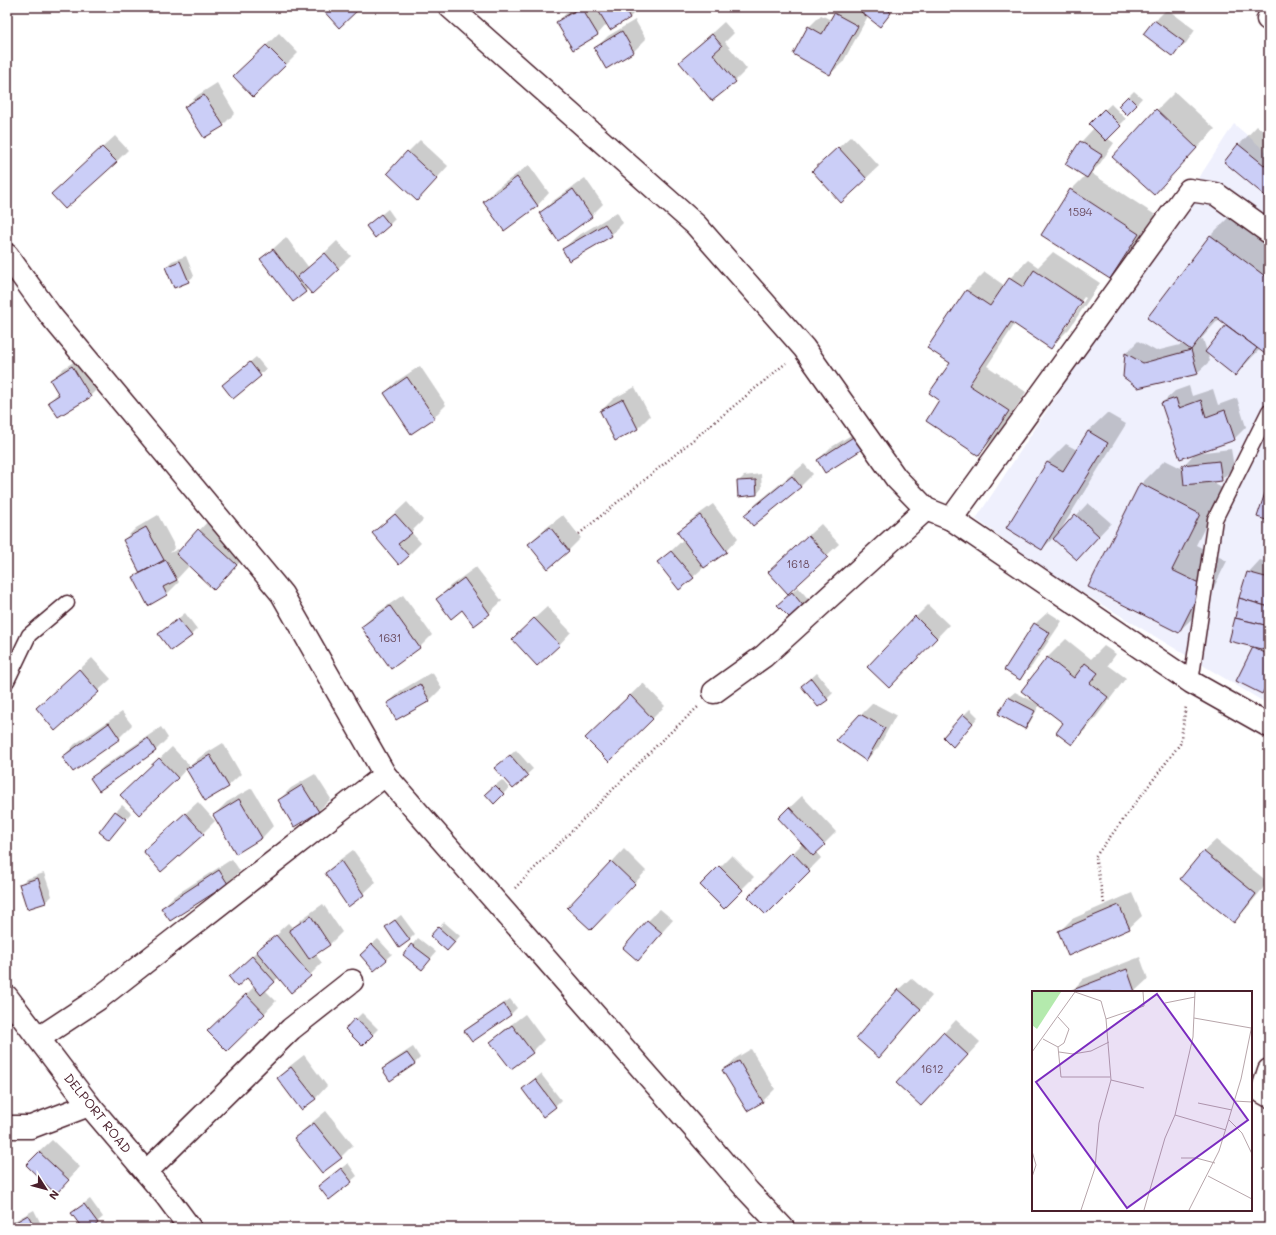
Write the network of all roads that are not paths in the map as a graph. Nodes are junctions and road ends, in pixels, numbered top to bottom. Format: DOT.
graph roads {
  1 [pos="450,7"];
  2 [pos="1269,232"];
  3 [pos="7,255"];
  4 [pos="1269,411"];
  5 [pos="926,509"];
  6 [pos="951,519"];
  7 [pos="67,603"];
  8 [pos="7,681"];
  9 [pos="1191,682"];
  10 [pos="714,692"];
  11 [pos="1269,726"];
  12 [pos="385,775"];
  13 [pos="352,981"];
  14 [pos="7,997"];
  15 [pos="39,1038"];
  16 [pos="1269,1070"];
  17 [pos="1269,1096"];
  18 [pos="89,1105"];
  19 [pos="7,1127"];
  20 [pos="146,1172"];
  21 [pos="190,1228"];
  22 [pos="783,1228"];
  1 -- 5 [label="street"];
  2 -- 6 [label="street"];
  3 -- 12 [label="street"];
  4 -- 9 [label="lane"];
  5 -- 6 [label="street"];
  5 -- 10 [label="street"];
  6 -- 9 [label="street"];
  7 -- 8 [label="lane"];
  9 -- 11 [label="street"];
  12 -- 15 [label="street"];
  12 -- 22 [label="street"];
  13 -- 20 [label="street"];
  14 -- 15 [label="street, DELPORT ROAD"];
  15 -- 18 [label="street, DELPORT ROAD"];
  16 -- 17 [label="street"];
  18 -- 19 [label="street"];
  18 -- 20 [label="street, DELPORT ROAD"];
  20 -- 21 [label="street, DELPORT ROAD"];
}
